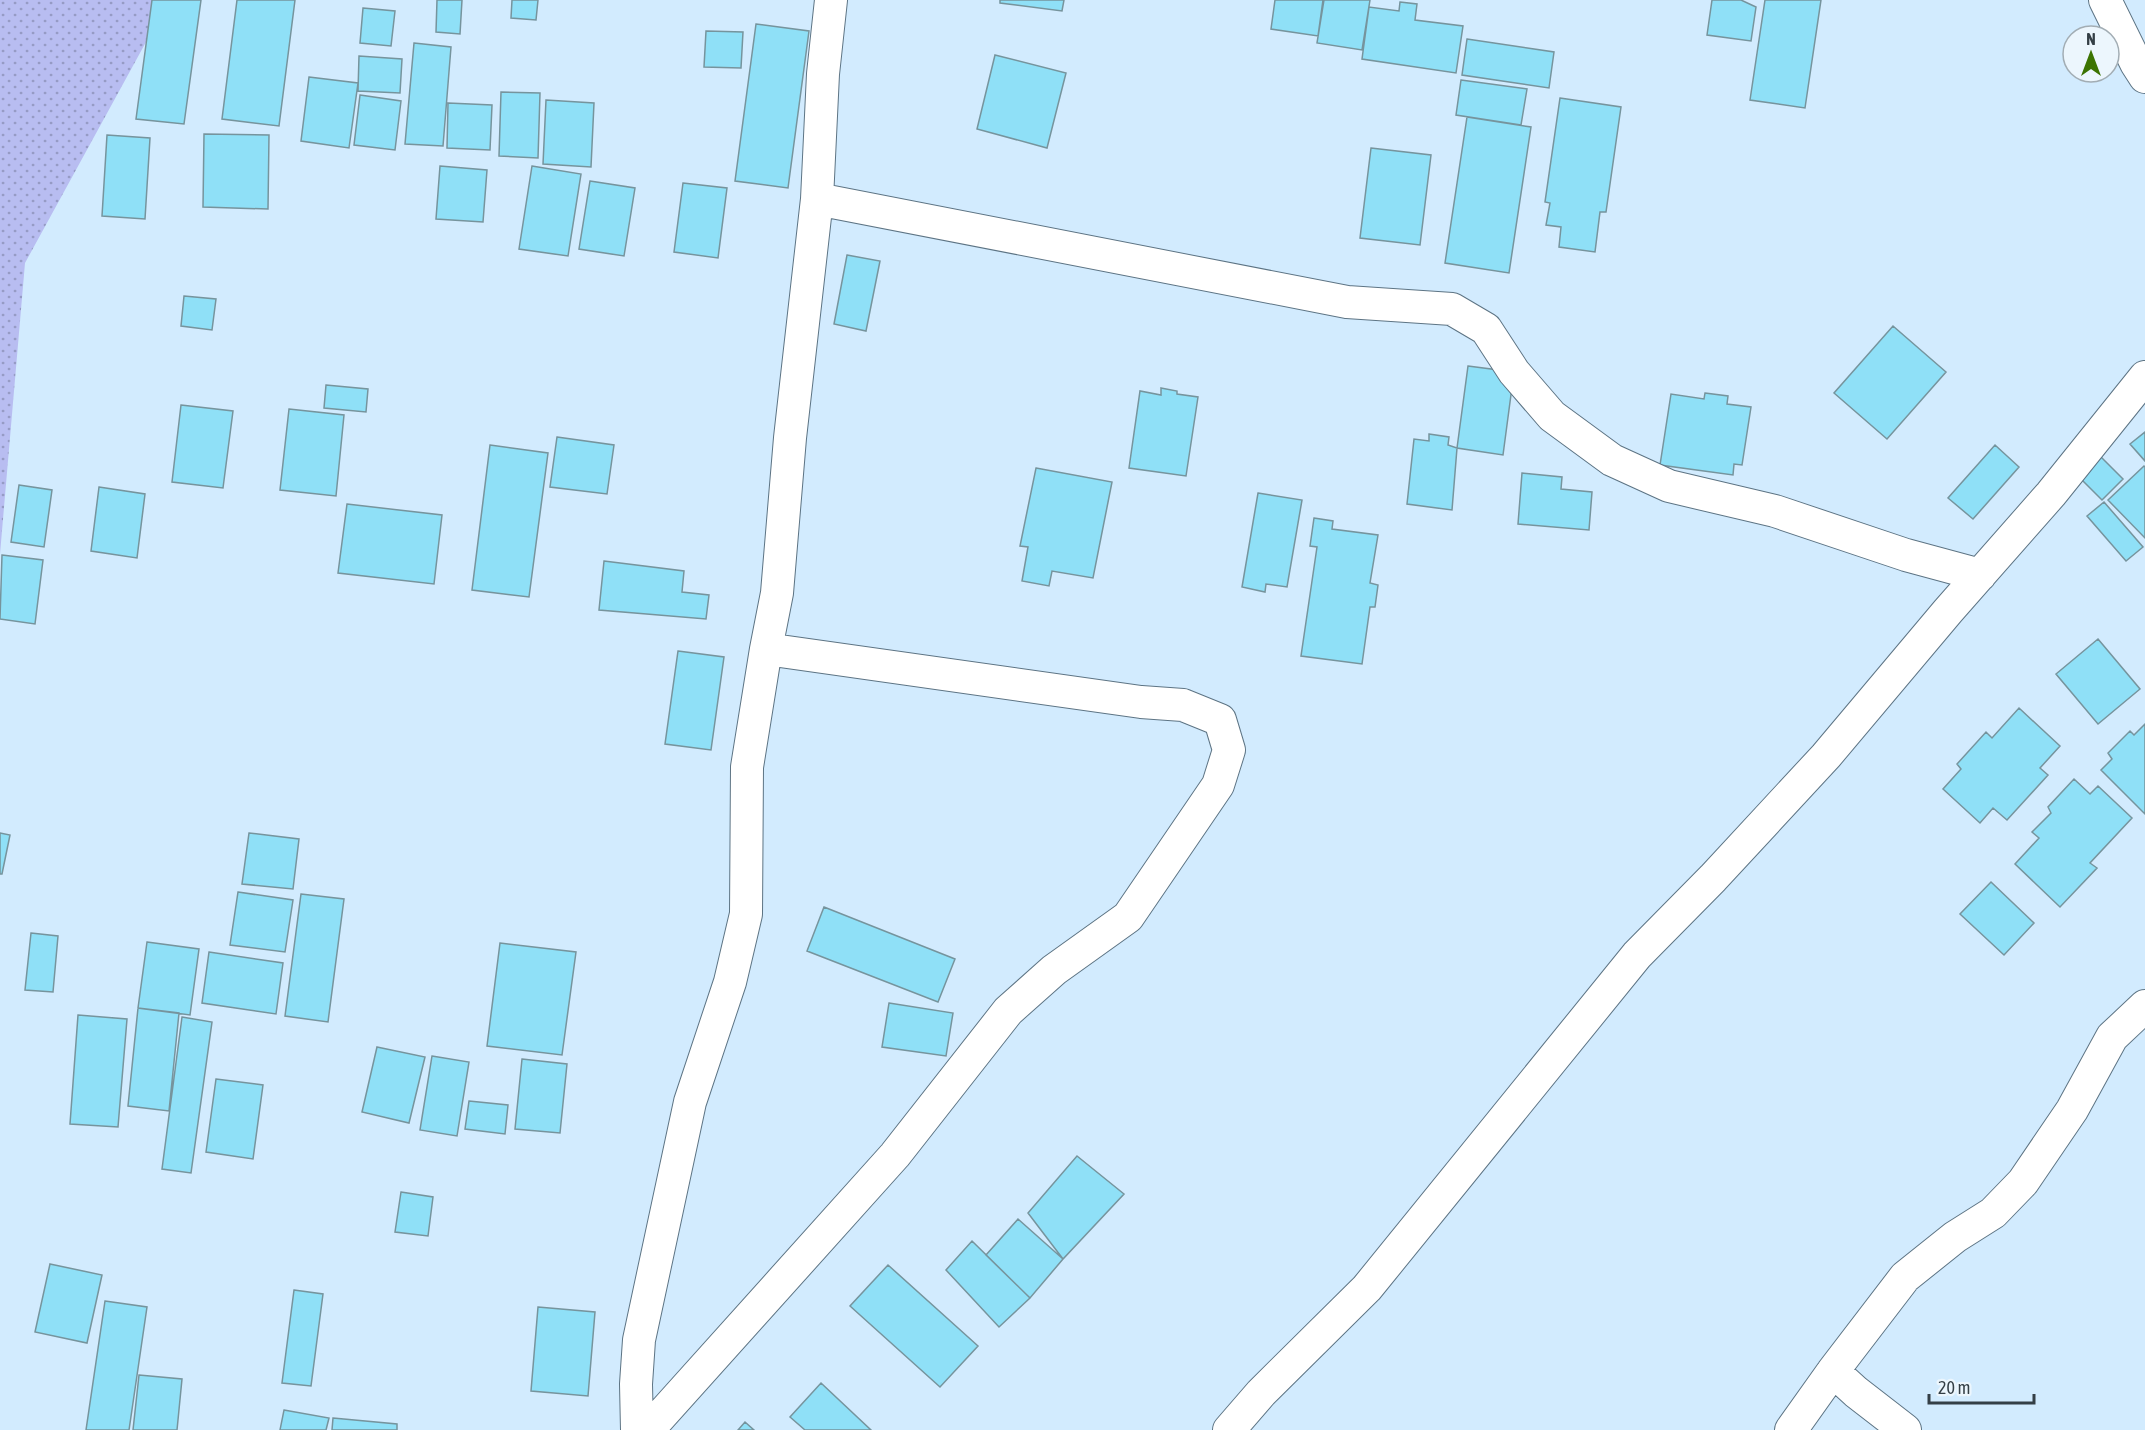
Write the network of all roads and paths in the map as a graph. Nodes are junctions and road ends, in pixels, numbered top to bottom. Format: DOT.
graph roads {
  1 [pos="831,0"];
  2 [pos="2105,0"];
  3 [pos="2145,77"];
  4 [pos="817,199"];
  5 [pos="2145,377"];
  6 [pos="1980,575"];
  7 [pos="766,649"];
  8 [pos="2145,1006"];
  9 [pos="1833,1371"];
  10 [pos="637,1430"];
  11 [pos="648,1430"];
  12 [pos="1229,1430"];
  13 [pos="1791,1430"];
  14 [pos="1905,1430"];
  1 -- 4 [label="street"];
  2 -- 3 [label="street"];
  4 -- 6 [label="street"];
  4 -- 7 [label="street"];
  5 -- 6 [label="street"];
  6 -- 12 [label="street"];
  7 -- 10 [label="street"];
  7 -- 11 [label="street"];
  8 -- 9 [label="street"];
  9 -- 13 [label="street"];
  9 -- 14 [label="street"];
}
